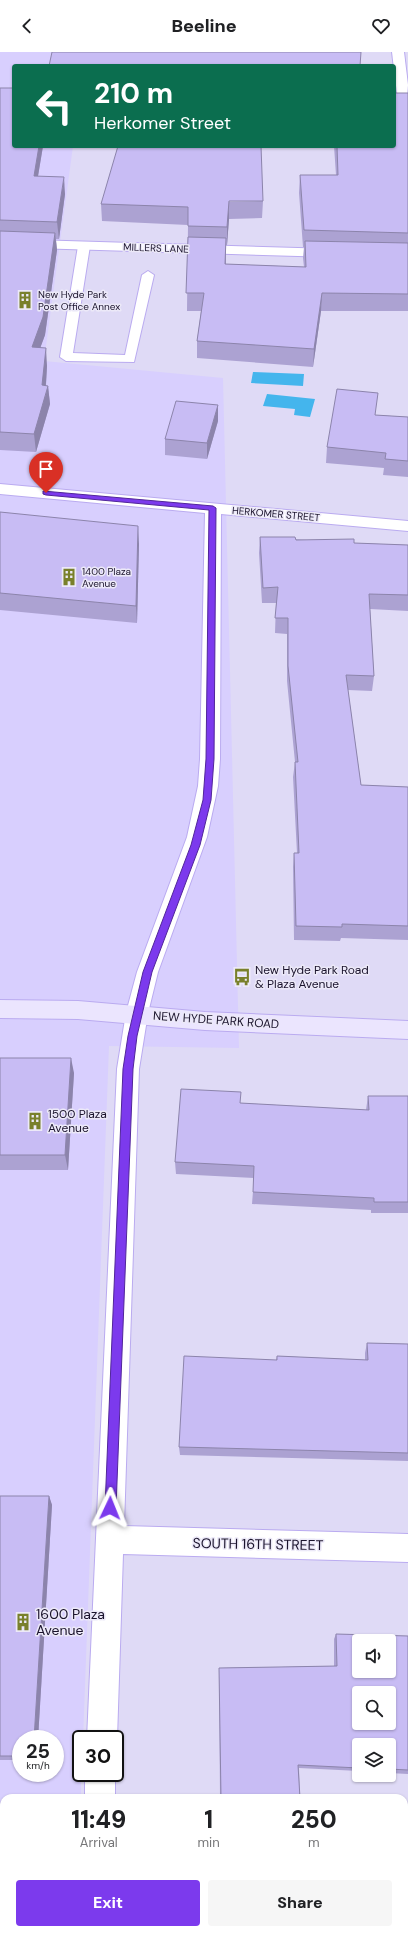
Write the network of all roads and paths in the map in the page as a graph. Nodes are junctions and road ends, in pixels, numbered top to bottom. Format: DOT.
graph roads {
  1 [pos="398,52"];
  2 [pos="402,94"];
  3 [pos="0,243"];
  4 [pos="84,246"];
  5 [pos="345,254"];
  6 [pos="148,276"];
  7 [pos="0,489"];
  8 [pos="213,508"];
  9 [pos="408,526"];
  10 [pos="0,1009"];
  11 [pos="137,1015"];
  12 [pos="408,1030"];
  13 [pos="109,1540"];
  14 [pos="408,1548"];
  15 [pos="102,1730"];
  16 [pos="100,1782"];
  17 [pos="100,1794"];
  1 -- 2 [label="street"];
  3 -- 4 [label="street, MILLERS LANE"];
  4 -- 5 [label="street, MILLERS LANE"];
  4 -- 6 [label="lane"];
  7 -- 8 [label="street, HERKOMER STREET"];
  8 -- 9 [label="street, HERKOMER STREET"];
  8 -- 11 [label="street"];
  10 -- 11 [label="main road, NEW HYDE PARK ROAD"];
  11 -- 12 [label="main road, NEW HYDE PARK ROAD"];
  11 -- 13 [label="street"];
  13 -- 14 [label="street, SOUTH 16TH STREET"];
  13 -- 15 [label="street"];
  16 -- 17 [label="street"];
}
